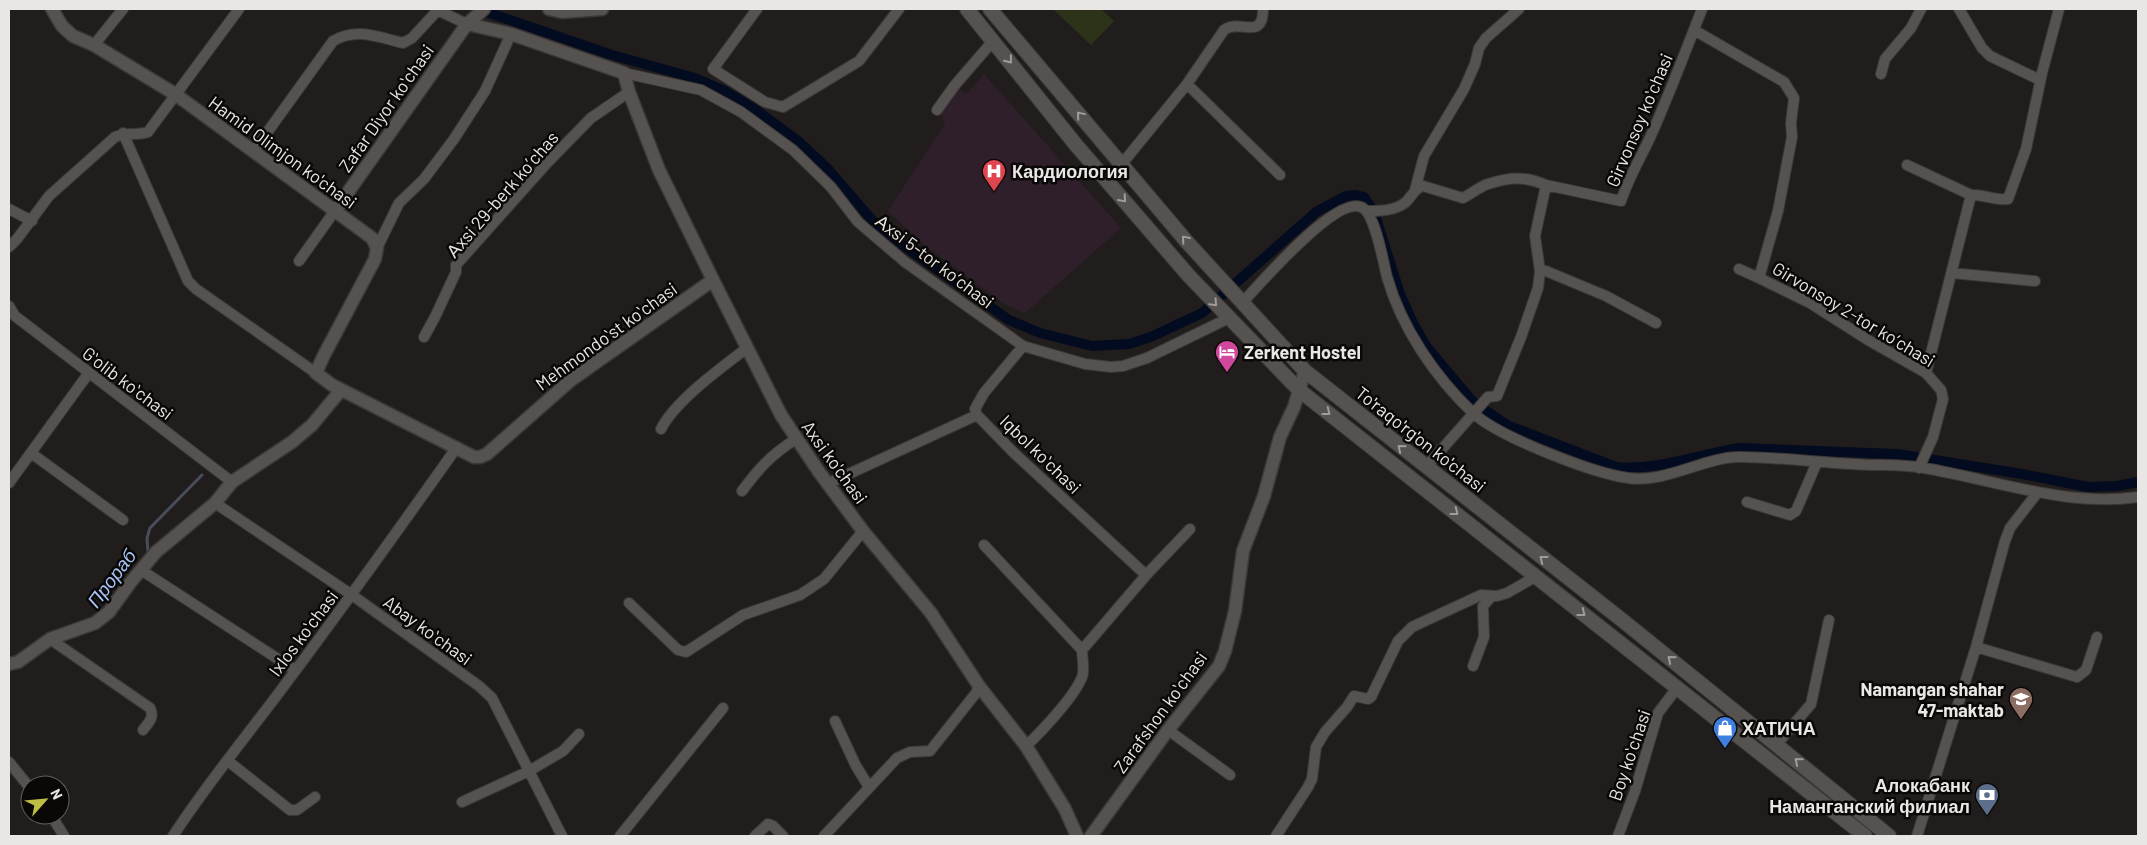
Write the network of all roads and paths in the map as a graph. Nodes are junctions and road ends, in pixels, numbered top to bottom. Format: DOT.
graph roads {
  1 [pos="52,9"];
  2 [pos="123,9"];
  3 [pos="239,9"];
  4 [pos="484,9"];
  5 [pos="548,9"];
  6 [pos="602,9"];
  7 [pos="757,9"];
  8 [pos="899,9"];
  9 [pos="967,9"];
  10 [pos="990,9"];
  11 [pos="1519,9"];
  12 [pos="1702,9"];
  13 [pos="1921,9"];
  14 [pos="1960,9"];
  15 [pos="2059,9"];
  16 [pos="436,10"];
  17 [pos="1266,10"];
  18 [pos="470,21"];
  19 [pos="1694,30"];
  20 [pos="511,34"];
  21 [pos="993,41"];
  22 [pos="94,45"];
  23 [pos="624,72"];
  24 [pos="1880,74"];
  25 [pos="2040,80"];
  26 [pos="1188,84"];
  27 [pos="629,92"];
  28 [pos="175,94"];
  29 [pos="937,110"];
  30 [pos="123,133"];
  31 [pos="253,152"];
  32 [pos="1121,165"];
  33 [pos="1906,165"];
  34 [pos="1280,175"];
  35 [pos="1546,185"];
  36 [pos="1415,190"];
  37 [pos="1971,195"];
  38 [pos="9,208"];
  39 [pos="1367,211"];
  40 [pos="334,212"];
  41 [pos="32,220"];
  42 [pos="9,247"];
  43 [pos="378,248"];
  44 [pos="299,261"];
  45 [pos="1739,269"];
  46 [pos="1540,271"];
  47 [pos="1952,273"];
  48 [pos="1759,278"];
  49 [pos="713,280"];
  50 [pos="2035,281"];
  51 [pos="1242,303"];
  52 [pos="9,306"];
  53 [pos="1228,318"];
  54 [pos="12,319"];
  55 [pos="1656,324"];
  56 [pos="424,337"];
  57 [pos="1023,346"];
  58 [pos="747,348"];
  59 [pos="1305,371"];
  60 [pos="1926,373"];
  61 [pos="88,374"];
  62 [pos="316,374"];
  63 [pos="341,390"];
  64 [pos="1299,390"];
  65 [pos="1477,409"];
  66 [pos="977,415"];
  67 [pos="661,429"];
  68 [pos="796,439"];
  69 [pos="457,447"];
  70 [pos="31,453"];
  71 [pos="1817,462"];
  72 [pos="1920,466"];
  73 [pos="1426,467"];
  74 [pos="232,482"];
  75 [pos="829,482"];
  76 [pos="9,483"];
  77 [pos="742,491"];
  78 [pos="2038,492"];
  79 [pos="2138,497"];
  80 [pos="1747,502"];
  81 [pos="215,504"];
  82 [pos="123,520"];
  83 [pos="1190,529"];
  84 [pos="863,531"];
  85 [pos="984,545"];
  86 [pos="141,570"];
  87 [pos="1146,575"];
  88 [pos="1535,577"];
  89 [pos="352,595"];
  90 [pos="1492,596"];
  91 [pos="629,602"];
  92 [pos="1829,620"];
  93 [pos="2097,637"];
  94 [pos="50,639"];
  95 [pos="1976,647"];
  96 [pos="1082,650"];
  97 [pos="9,664"];
  98 [pos="1473,666"];
  99 [pos="295,670"];
  100 [pos="979,686"];
  101 [pos="1677,688"];
  102 [pos="723,708"];
  103 [pos="835,722"];
  104 [pos="143,730"];
  105 [pos="1168,730"];
  106 [pos="579,734"];
  107 [pos="1777,744"];
  108 [pos="1026,746"];
  109 [pos="228,761"];
  110 [pos="9,762"];
  111 [pos="529,771"];
  112 [pos="1230,775"];
  113 [pos="20,776"];
  114 [pos="869,787"];
  115 [pos="315,797"];
  116 [pos="462,802"];
  117 [pos="57,825"];
  118 [pos="64,836"];
  119 [pos="173,836"];
  120 [pos="562,836"];
  121 [pos="620,836"];
  122 [pos="755,836"];
  123 [pos="783,836"];
  124 [pos="824,836"];
  125 [pos="1077,836"];
  126 [pos="1092,836"];
  127 [pos="1276,836"];
  128 [pos="1618,836"];
  129 [pos="1864,836"];
  130 [pos="1889,836"];
  131 [pos="1917,836"];
  1 -- 22 [label="street, Hamid Olimjon ko'chasi"];
  2 -- 22 [label="street"];
  3 -- 28 [label="street"];
  4 -- 18 [label="street, Zafar Diyor koʻchasi"];
  5 -- 6 [label="street"];
  7 -- 8 [label="street"];
  9 -- 21 [label="main road, To'raqo'rg'on ko'chasi"];
  32 -- 10 [label="main road, To'raqo'rg'on ko'chasi, one-way"];
  11 -- 36 [label="street"];
  12 -- 19 [label="street, Girvonsoy koʻchasi"];
  13 -- 24 [label="street"];
  14 -- 25 [label="street"];
  15 -- 25 [label="street"];
  16 -- 18 [label="street"];
  16 -- 31 [label="street"];
  17 -- 26 [label="street"];
  18 -- 20 [label="street"];
  18 -- 40 [label="street, Zafar Diyor koʻchasi"];
  19 -- 35 [label="street, Girvonsoy koʻchasi"];
  19 -- 48 [label="street, Girvonsoy 2-tor koʼchasi"];
  20 -- 23 [label="street"];
  20 -- 43 [label="street"];
  21 -- 29 [label="street"];
  21 -- 53 [label="main road, To'raqo'rg'on ko'chasi, one-way"];
  22 -- 28 [label="street, Hamid Olimjon ko'chasi"];
  23 -- 27 [label="street, Axsi ko'chasi"];
  23 -- 57 [label="street, Аxsi 5-tor koʼchasi"];
  25 -- 37 [label="street"];
  26 -- 32 [label="street"];
  26 -- 34 [label="street"];
  27 -- 49 [label="street, Axsi ko'chasi"];
  27 -- 56 [label="street, Аxsi 29-berk koʼchas"];
  28 -- 30 [label="street"];
  28 -- 31 [label="street, Hamid Olimjon ko'chasi"];
  30 -- 41 [label="street"];
  30 -- 62 [label="street"];
  31 -- 40 [label="street, Hamid Olimjon ko'chasi"];
  51 -- 32 [label="main road, To'raqo'rg'on ko'chasi, one-way"];
  33 -- 37 [label="street"];
  35 -- 36 [label="street"];
  35 -- 46 [label="street"];
  36 -- 39 [label="street"];
  37 -- 47 [label="street"];
  38 -- 41 [label="street"];
  39 -- 51 [label="street"];
  39 -- 65 [label="street"];
  40 -- 43 [label="street, Hamid Olimjon ko'chasi"];
  40 -- 44 [label="street"];
  41 -- 42 [label="street"];
  43 -- 62 [label="street"];
  45 -- 48 [label="street"];
  46 -- 55 [label="street"];
  46 -- 65 [label="street"];
  47 -- 50 [label="street"];
  47 -- 60 [label="street"];
  48 -- 60 [label="street, Girvonsoy 2-tor koʼchasi"];
  49 -- 58 [label="street, Axsi ko'chasi"];
  49 -- 69 [label="street, Mehmondoʻst koʻchasi"];
  51 -- 59 [label="main road, To'raqo'rg'on ko'chasi"];
  52 -- 54 [label="street, Gʻolib koʻchasi"];
  53 -- 57 [label="street, Аxsi 5-tor koʼchasi"];
  53 -- 64 [label="main road, To'raqo'rg'on ko'chasi"];
  54 -- 61 [label="street, Gʻolib koʻchasi"];
  57 -- 66 [label="street, Iqbol koʻchasi"];
  58 -- 67 [label="street"];
  58 -- 68 [label="street, Axsi ko'chasi"];
  59 -- 64 [label="street, Zarafshon koʻchasi"];
  73 -- 59 [label="main road, To'raqo'rg'on ko'chasi, one-way"];
  60 -- 72 [label="street, Girvonsoy 2-tor koʼchasi"];
  61 -- 70 [label="street"];
  61 -- 74 [label="street, Gʻolib koʻchasi"];
  62 -- 63 [label="street, Mehmondoʻst koʻchasi"];
  63 -- 69 [label="street, Mehmondoʻst koʻchasi"];
  63 -- 74 [label="street"];
  64 -- 88 [label="main road, To'raqo'rg'on ko'chasi, one-way"];
  64 -- 105 [label="street, Zarafshon koʻchasi"];
  65 -- 71 [label="street"];
  65 -- 73 [label="street"];
  66 -- 75 [label="street"];
  66 -- 87 [label="street, Iqbol koʻchasi"];
  68 -- 75 [label="street, Axsi ko'chasi"];
  68 -- 77 [label="street"];
  69 -- 89 [label="street, Ixlos koʻchasi"];
  70 -- 76 [label="street"];
  70 -- 82 [label="street"];
  71 -- 72 [label="street"];
  71 -- 80 [label="street"];
  72 -- 78 [label="street"];
  107 -- 73 [label="main road, To'raqo'rg'on ko'chasi, one-way"];
  74 -- 81 [label="street"];
  75 -- 84 [label="street, Axsi ko'chasi"];
  78 -- 79 [label="street"];
  78 -- 95 [label="street"];
  81 -- 86 [label="street"];
  81 -- 89 [label="street, Abay koʻchasi"];
  83 -- 87 [label="street"];
  84 -- 91 [label="street"];
  84 -- 100 [label="street, Axsi ko'chasi"];
  85 -- 96 [label="street"];
  86 -- 94 [label="street"];
  86 -- 99 [label="street"];
  87 -- 96 [label="street"];
  88 -- 90 [label="street"];
  88 -- 101 [label="main road, To'raqo'rg'on ko'chasi, one-way"];
  89 -- 99 [label="street, Ixlos koʻchasi"];
  89 -- 111 [label="street, Abay koʻchasi"];
  90 -- 98 [label="street"];
  90 -- 127 [label="street"];
  92 -- 107 [label="street"];
  93 -- 95 [label="street"];
  94 -- 97 [label="street"];
  94 -- 104 [label="street"];
  95 -- 131 [label="street"];
  96 -- 108 [label="street"];
  99 -- 109 [label="street, Ixlos koʻchasi"];
  100 -- 108 [label="street, Axsi ko'chasi"];
  100 -- 114 [label="street"];
  101 -- 128 [label="street, Boy koʻchasi"];
  101 -- 129 [label="main road, To'raqo'rg'on ko'chasi"];
  102 -- 121 [label="street"];
  103 -- 114 [label="street"];
  105 -- 112 [label="street"];
  105 -- 126 [label="street, Zarafshon koʻchasi"];
  106 -- 111 [label="street"];
  130 -- 107 [label="main road, To'raqo'rg'on ko'chasi, one-way"];
  108 -- 125 [label="street, Axsi ko'chasi"];
  109 -- 115 [label="street"];
  109 -- 119 [label="street, Ixlos koʻchasi"];
  110 -- 113 [label="street"];
  111 -- 116 [label="street"];
  111 -- 120 [label="street, Abay koʻchasi"];
  114 -- 124 [label="street"];
  117 -- 118 [label="street"];
  122 -- 123 [label="street"];
}
